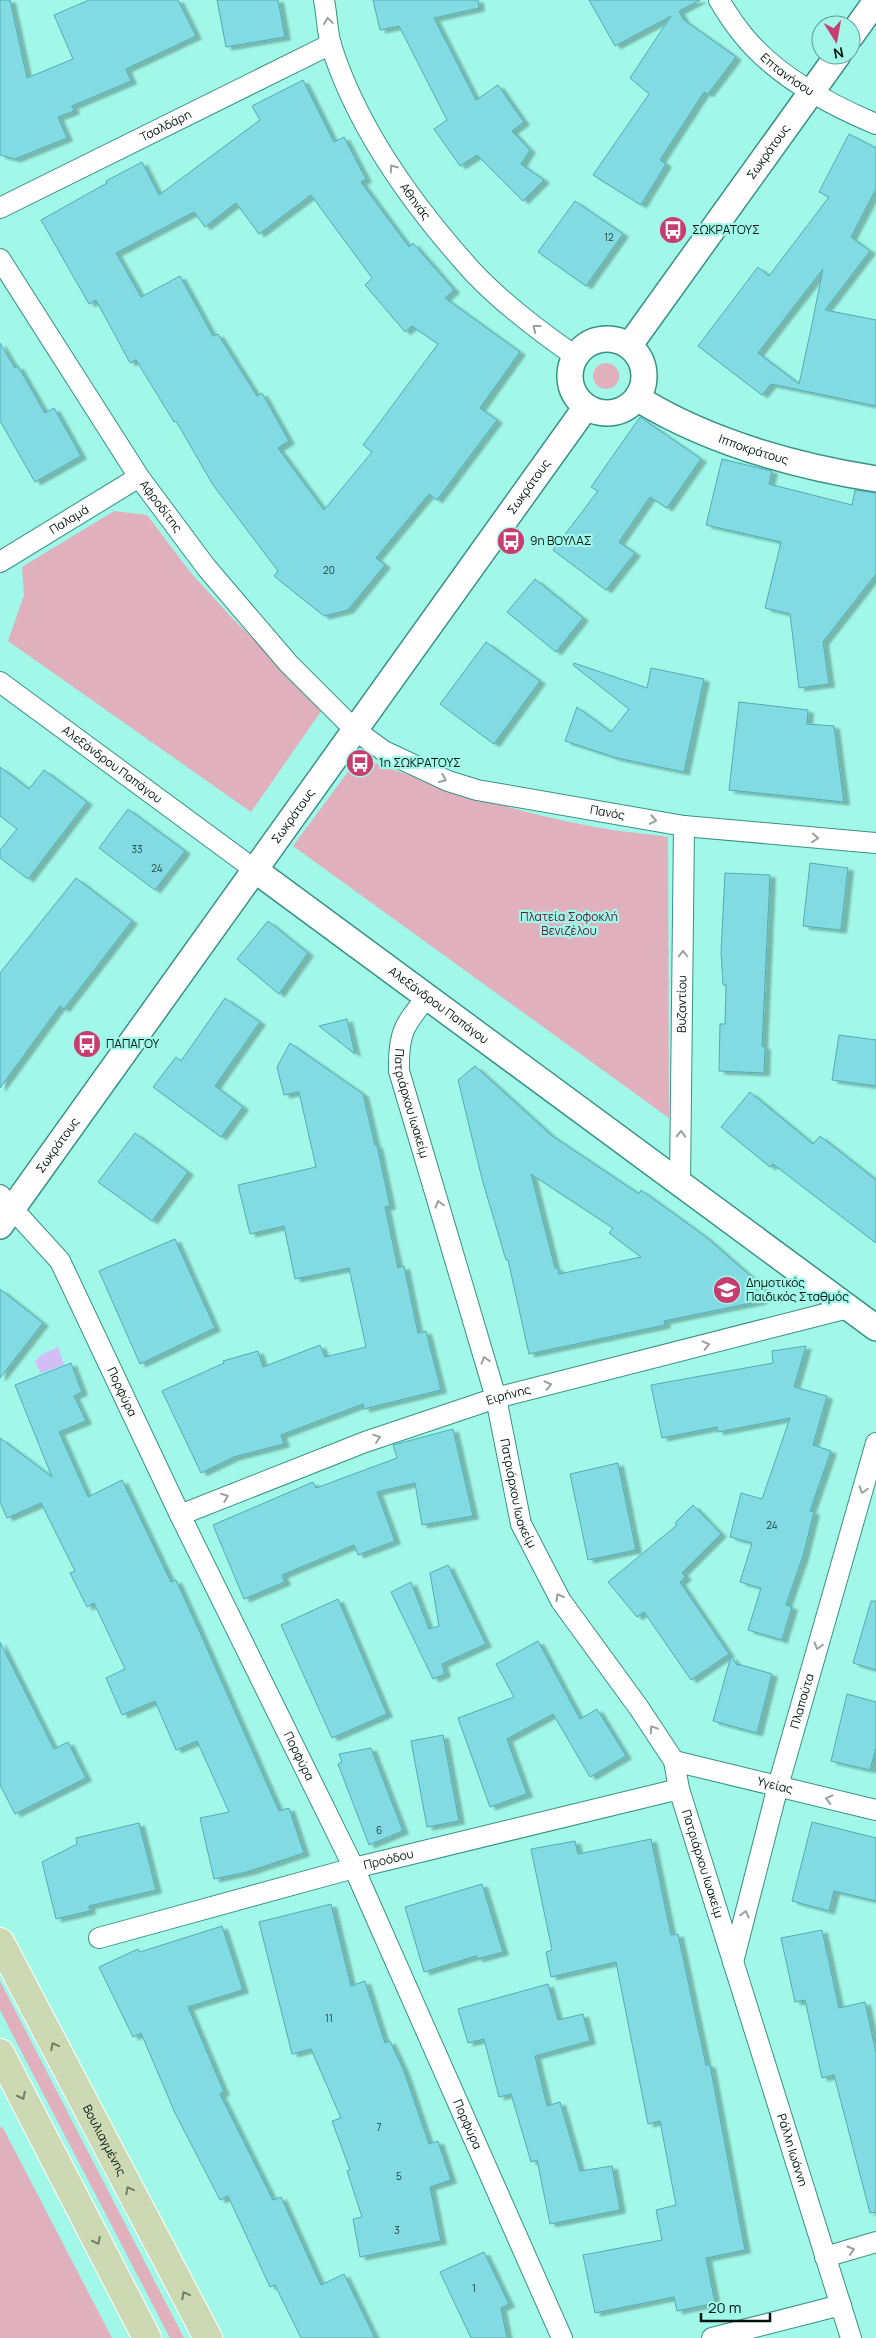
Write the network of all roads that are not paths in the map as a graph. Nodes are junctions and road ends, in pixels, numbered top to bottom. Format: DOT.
graph roads {
  1 [pos="324,0"];
  2 [pos="718,0"];
  3 [pos="876,1"];
  4 [pos="861,22"];
  5 [pos="331,44"];
  6 [pos="831,65"];
  7 [pos="811,92"];
  8 [pos="876,124"];
  9 [pos="0,208"];
  10 [pos="0,258"];
  11 [pos="629,346"];
  12 [pos="575,356"];
  13 [pos="637,398"];
  14 [pos="586,407"];
  15 [pos="139,477"];
  16 [pos="876,479"];
  17 [pos="0,562"];
  18 [pos="0,682"];
  19 [pos="355,730"];
  20 [pos="684,826"];
  21 [pos="876,843"];
  22 [pos="255,870"];
  23 [pos="427,996"];
  24 [pos="680,1183"];
  25 [pos="4,1209"];
  26 [pos="848,1308"];
  27 [pos="876,1328"];
  28 [pos="496,1398"];
  29 [pos="876,1443"];
  30 [pos="180,1515"];
  31 [pos="674,1761"];
  32 [pos="778,1786"];
  33 [pos="680,1789"];
  34 [pos="876,1810"];
  35 [pos="354,1868"];
  36 [pos="98,1938"];
  37 [pos="0,1942"];
  38 [pos="733,1962"];
  39 [pos="0,2053"];
  40 [pos="876,2242"];
  41 [pos="825,2257"];
  42 [pos="841,2305"];
  43 [pos="146,2338"];
  44 [pos="208,2338"];
  45 [pos="562,2338"];
  46 [pos="712,2338"];
  47 [pos="851,2338"];
  5 -- 1 [label="street, Αθηνάς, one-way"];
  2 -- 7 [label="street, Επτανήσου"];
  3 -- 4 [label="street"];
  5 -- 9 [label="street, Τσαλδάρη"];
  12 -- 5 [label="street, Αθηνάς, one-way"];
  6 -- 7 [label="street, Σωκράτους"];
  7 -- 8 [label="street, Επτανήσου"];
  7 -- 11 [label="street, Σωκράτους"];
  10 -- 15 [label="street, Αφροδίτης"];
  11 -- 12 [label="street"];
  11 -- 13 [label="street"];
  12 -- 14 [label="street"];
  13 -- 14 [label="street"];
  13 -- 16 [label="street, Ιπποκράτους"];
  14 -- 19 [label="street, Σωκράτους"];
  15 -- 17 [label="street, Παλαμά"];
  15 -- 19 [label="street, Αφροδίτης"];
  18 -- 22 [label="street, Αλεξάνδρου Παπάγου"];
  19 -- 20 [label="street, Πανός, one-way"];
  19 -- 22 [label="street, Σωκράτους"];
  20 -- 21 [label="street, Πανός, one-way"];
  24 -- 20 [label="street, Βυζαντίου, one-way"];
  22 -- 23 [label="street, Αλεξάνδρου Παπάγου"];
  22 -- 25 [label="street, Σωκράτους"];
  23 -- 24 [label="street, Αλεξάνδρου Παπάγου"];
  28 -- 23 [label="street, Πατριάρχου Ιωακείμ, one-way"];
  24 -- 26 [label="street, Αλεξάνδρου Παπάγου"];
  25 -- 30 [label="street, Πορφύρα"];
  26 -- 27 [label="street, Αλεξάνδρου Παπάγου"];
  28 -- 26 [label="street, Ειρήνης, one-way"];
  30 -- 28 [label="street, Ειρήνης, one-way"];
  31 -- 28 [label="street, Πατριάρχου Ιωακείμ, one-way"];
  29 -- 32 [label="street, Πλαπούτα, one-way"];
  30 -- 35 [label="street, Πορφύρα"];
  31 -- 32 [label="street, Υγείας"];
  31 -- 33 [label="street, Πατριάρχου Ιωακείμ"];
  34 -- 32 [label="street, Υγείας, one-way"];
  38 -- 32 [label="street, Πλαπούτα, one-way"];
  33 -- 35 [label="street, Προόδου"];
  33 -- 38 [label="street, Πατριάρχου Ιωακείμ"];
  35 -- 36 [label="street, Προόδου"];
  35 -- 45 [label="street, Πορφύρα"];
  44 -- 37 [label="main road, Βουλιαγμένης, one-way"];
  38 -- 41 [label="street, Ράλλη Ιωάννη"];
  39 -- 43 [label="main road, one-way"];
  41 -- 40 [label="street, one-way"];
  41 -- 42 [label="street, Ράλλη Ιωάννη"];
  42 -- 46 [label="street"];
  42 -- 47 [label="street, Ράλλη Ιωάννη"];
}
